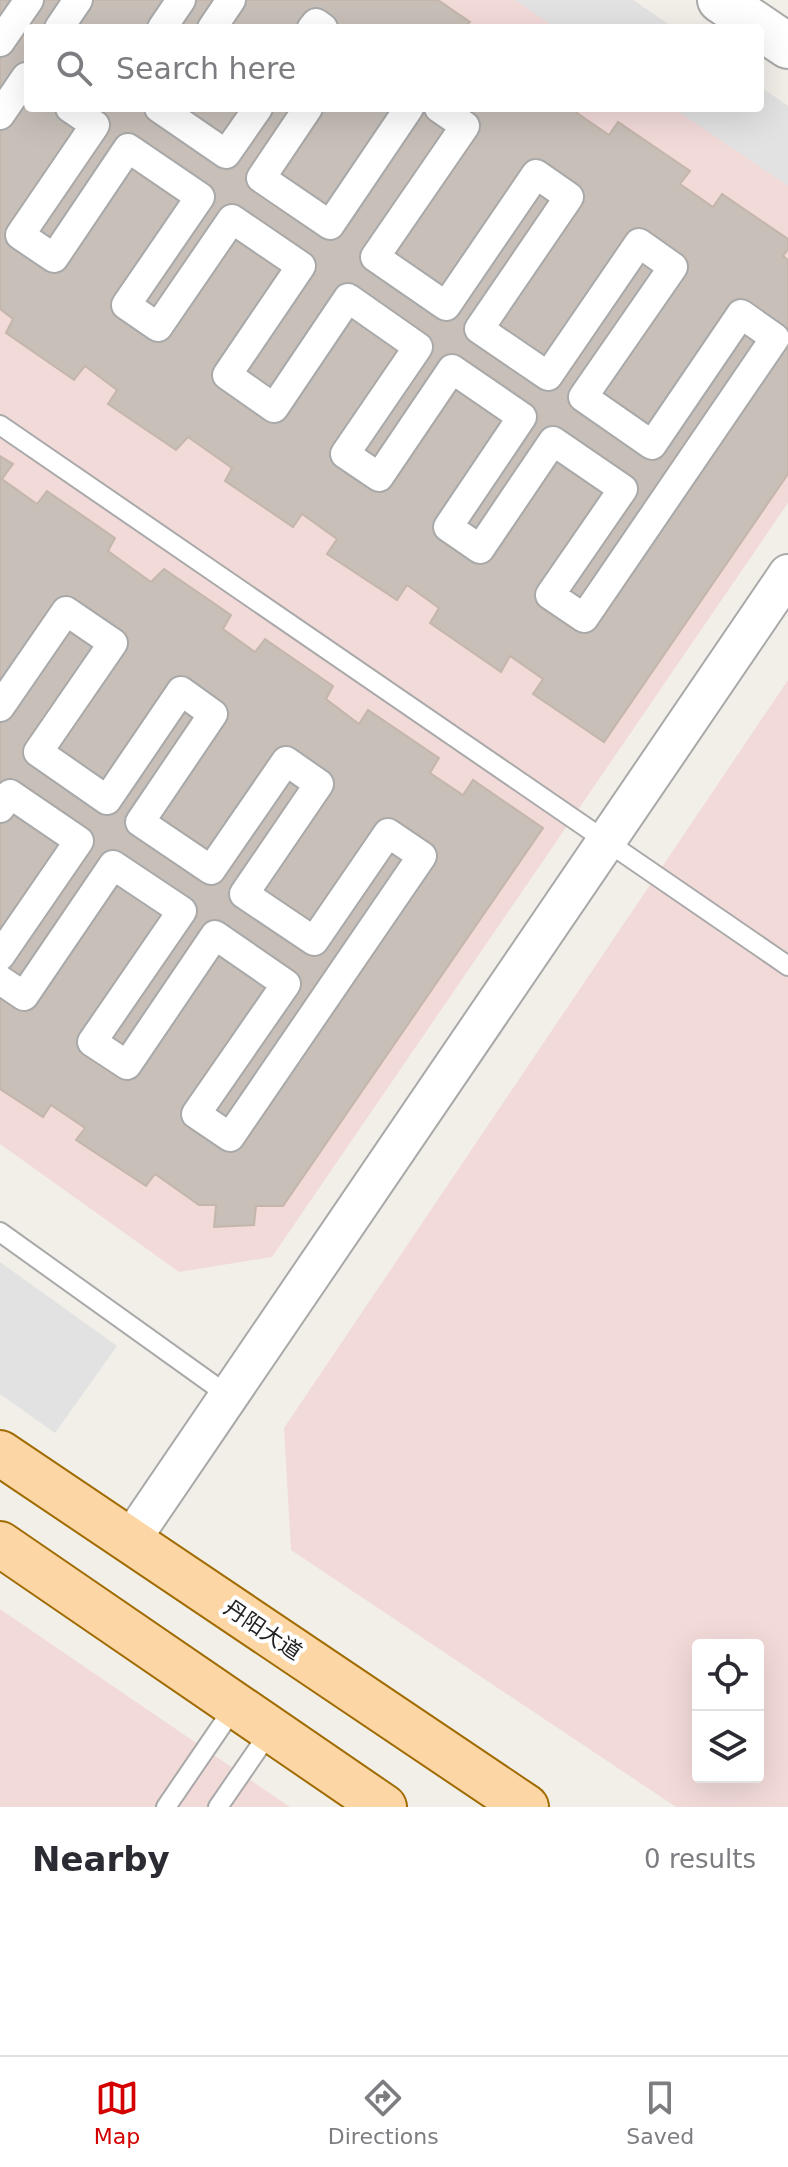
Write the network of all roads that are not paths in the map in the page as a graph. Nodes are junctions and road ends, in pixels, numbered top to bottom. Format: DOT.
graph roads {
  1 [pos="29,0"];
  2 [pos="78,0"];
  3 [pos="181,0"];
  4 [pos="231,0"];
  5 [pos="720,0"];
  6 [pos="62,24"];
  7 [pos="165,24"];
  8 [pos="215,24"];
  9 [pos="755,24"];
  10 [pos="764,30"];
  11 [pos="0,42"];
  12 [pos="788,46"];
  13 [pos="24,80"];
  14 [pos="76,112"];
  15 [pos="165,112"];
  16 [pos="255,112"];
  17 [pos="305,112"];
  18 [pos="406,112"];
  19 [pos="445,112"];
  20 [pos="0,115"];
  21 [pos="0,425"];
  22 [pos="788,574"];
  23 [pos="0,707"];
  24 [pos="0,808"];
  25 [pos="607,842"];
  26 [pos="0,956"];
  27 [pos="788,966"];
  28 [pos="0,980"];
  29 [pos="0,1232"];
  30 [pos="229,1396"];
  31 [pos="0,1453"];
  32 [pos="130,1541"];
  33 [pos="0,1544"];
  34 [pos="235,1706"];
  35 [pos="271,1730"];
  36 [pos="220,1806"];
  37 [pos="166,1807"];
  38 [pos="384,1807"];
  39 [pos="526,1807"];
  1 -- 11 [label="street"];
  2 -- 6 [label="street"];
  3 -- 7 [label="street"];
  4 -- 8 [label="street"];
  5 -- 9 [label="street"];
  10 -- 12 [label="street"];
  13 -- 20 [label="street"];
  14 -- 19 [label="street"];
  15 -- 16 [label="street"];
  17 -- 18 [label="street"];
  21 -- 25 [label="lane"];
  22 -- 25 [label="street"];
  23 -- 28 [label="street"];
  24 -- 26 [label="street"];
  25 -- 27 [label="lane"];
  25 -- 30 [label="street"];
  29 -- 30 [label="lane"];
  30 -- 32 [label="street"];
  31 -- 32 [label="main road, 丹阳大道"];
  32 -- 39 [label="main road, 丹阳大道"];
  33 -- 34 [label="main road"];
  34 -- 35 [label="main road"];
  34 -- 37 [label="lane"];
  35 -- 36 [label="lane"];
  35 -- 38 [label="main road"];
}
